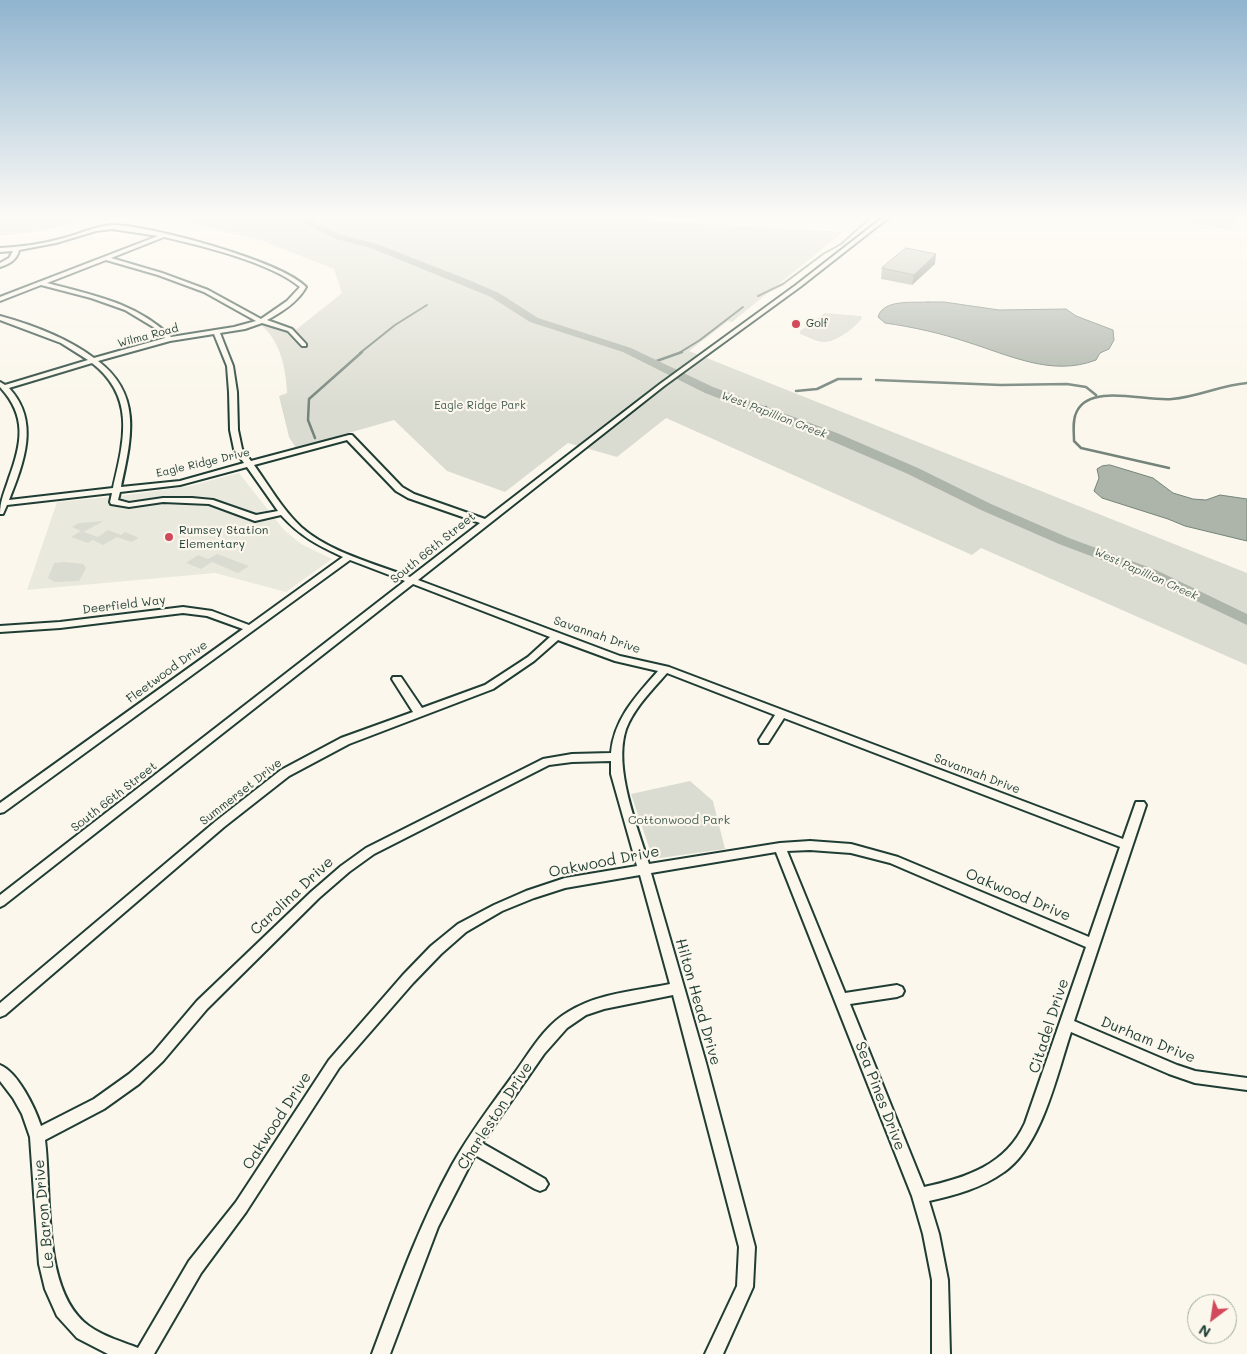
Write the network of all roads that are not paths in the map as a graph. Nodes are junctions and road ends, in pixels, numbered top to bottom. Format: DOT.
graph roads {
  1 [pos="46,281"];
  2 [pos="180,281"];
  3 [pos="296,281"];
  4 [pos="804,281"];
  5 [pos="41,283"];
  6 [pos="0,299"];
  7 [pos="0,318"];
  8 [pos="261,321"];
  9 [pos="216,331"];
  10 [pos="170,339"];
  11 [pos="304,345"];
  12 [pos="94,361"];
  13 [pos="2,385"];
  14 [pos="249,465"];
  15 [pos="117,491"];
  16 [pos="2,503"];
  17 [pos="0,512"];
  18 [pos="283,512"];
  19 [pos="486,522"];
  20 [pos="349,557"];
  21 [pos="413,581"];
  22 [pos="248,628"];
  23 [pos="0,629"];
  24 [pos="558,636"];
  25 [pos="665,670"];
  26 [pos="397,679"];
  27 [pos="782,713"];
  28 [pos="420,714"];
  29 [pos="764,740"];
  30 [pos="615,757"];
  31 [pos="1140,805"];
  32 [pos="0,809"];
  33 [pos="1127,845"];
  34 [pos="780,848"];
  35 [pos="645,870"];
  36 [pos="0,902"];
  37 [pos="1093,944"];
  38 [pos="676,989"];
  39 [pos="897,991"];
  40 [pos="842,999"];
  41 [pos="0,1010"];
  42 [pos="1067,1024"];
  43 [pos="0,1071"];
  44 [pos="1247,1084"];
  45 [pos="37,1136"];
  46 [pos="472,1146"];
  47 [pos="540,1184"];
  48 [pos="920,1196"];
  49 [pos="132,1354"];
  50 [pos="144,1354"];
  51 [pos="381,1354"];
  52 [pos="714,1354"];
  53 [pos="941,1354"];
  1 -- 5 [label="street"];
  2 -- 8 [label="street"];
  3 -- 8 [label="street, Wilma Road"];
  4 -- 19 [label="street, South 66th Street"];
  5 -- 6 [label="street"];
  5 -- 10 [label="street"];
  7 -- 12 [label="street"];
  8 -- 9 [label="street, Wilma Road"];
  8 -- 11 [label="street"];
  9 -- 10 [label="street, Wilma Road"];
  9 -- 14 [label="street, Savannah Drive"];
  10 -- 12 [label="street, Wilma Road"];
  12 -- 13 [label="street, Wilma Road"];
  12 -- 15 [label="street"];
  13 -- 16 [label="street"];
  14 -- 15 [label="street, Eagle Ridge Drive"];
  14 -- 18 [label="street, Savannah Drive"];
  14 -- 19 [label="street, Eagle Ridge Drive"];
  15 -- 16 [label="street, Eagle Ridge Drive"];
  15 -- 18 [label="street"];
  16 -- 17 [label="street"];
  18 -- 20 [label="street, Savannah Drive"];
  19 -- 21 [label="street, South 66th Street"];
  20 -- 21 [label="street, Savannah Drive"];
  20 -- 22 [label="street, Fleetwood Drive"];
  21 -- 24 [label="street, Savannah Drive"];
  21 -- 36 [label="street, South 66th Street"];
  22 -- 23 [label="street, Deerfield Way"];
  22 -- 32 [label="street, Fleetwood Drive"];
  24 -- 25 [label="street, Savannah Drive"];
  24 -- 28 [label="street, Summerset Drive"];
  25 -- 27 [label="street, Savannah Drive"];
  25 -- 30 [label="street, Hilton Head Drive"];
  26 -- 28 [label="street"];
  27 -- 29 [label="street"];
  27 -- 33 [label="street, Savannah Drive"];
  28 -- 41 [label="street, Summerset Drive"];
  30 -- 35 [label="street, Hilton Head Drive"];
  30 -- 45 [label="street, Carolina Drive"];
  31 -- 33 [label="street, Citadel Drive"];
  33 -- 37 [label="street, Citadel Drive"];
  34 -- 35 [label="street, Oakwood Drive"];
  34 -- 37 [label="street, Oakwood Drive"];
  34 -- 40 [label="street, Sea Pines Drive"];
  35 -- 38 [label="street, Hilton Head Drive"];
  35 -- 50 [label="street, Oakwood Drive"];
  37 -- 42 [label="street, Citadel Drive"];
  38 -- 46 [label="street, Charleston Drive"];
  38 -- 52 [label="street, Hilton Head Drive"];
  39 -- 40 [label="street"];
  40 -- 48 [label="street, Sea Pines Drive"];
  42 -- 44 [label="street, Durham Drive"];
  42 -- 48 [label="street, Citadel Drive"];
  43 -- 45 [label="street, Le Baron Drive"];
  45 -- 49 [label="street, Le Baron Drive"];
  46 -- 47 [label="street"];
  46 -- 51 [label="street, Charleston Drive"];
  48 -- 53 [label="street, Sea Pines Drive"];
}
